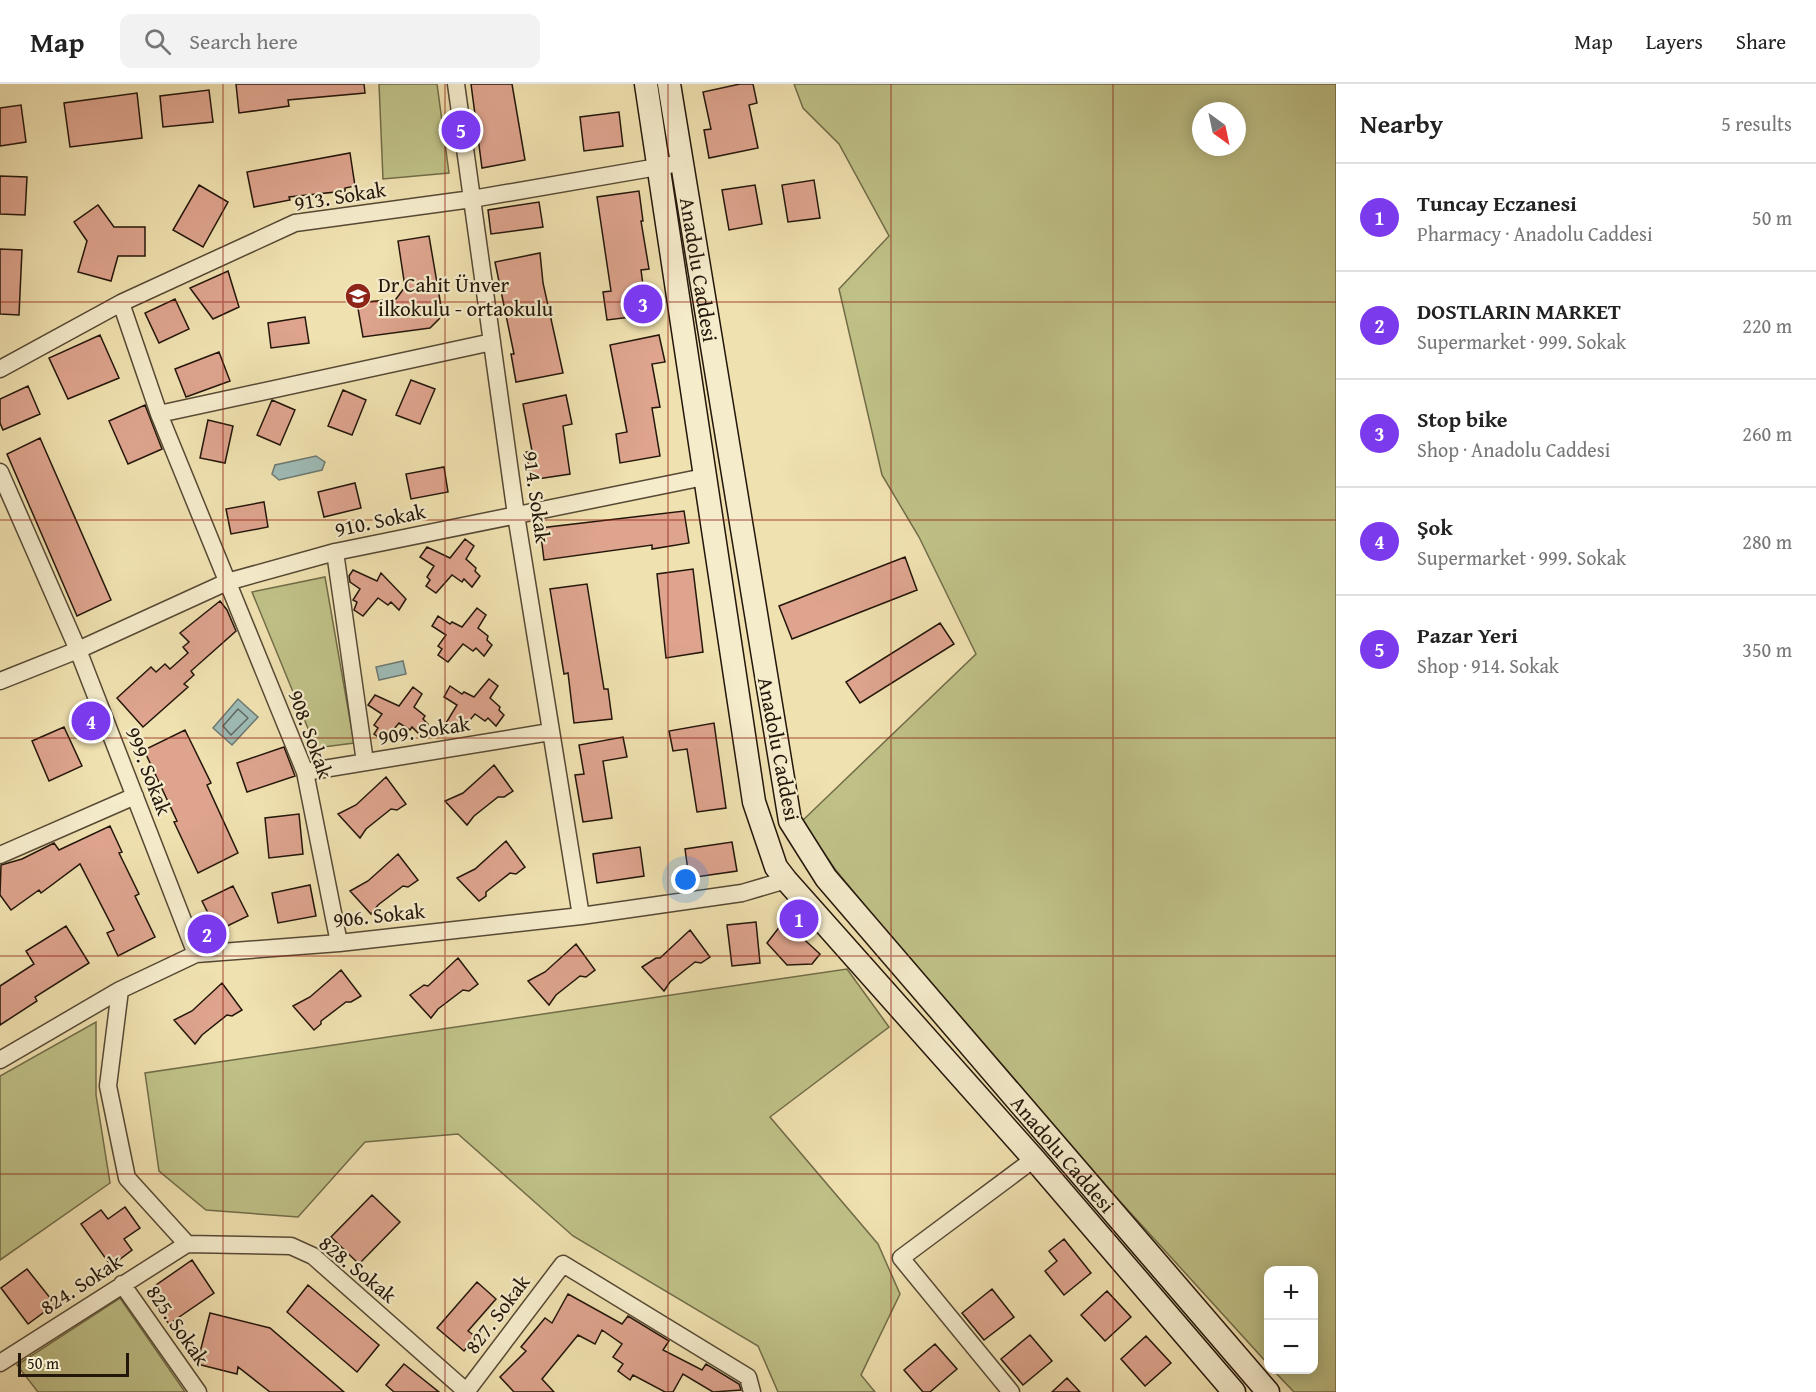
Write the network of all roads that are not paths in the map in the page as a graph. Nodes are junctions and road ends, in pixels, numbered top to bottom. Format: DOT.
graph roads {
  1 [pos="456,84"];
  2 [pos="646,84"];
  3 [pos="669,84"];
  4 [pos="670,165"];
  5 [pos="472,200"];
  6 [pos="121,303"];
  7 [pos="492,342"];
  8 [pos="0,369"];
  9 [pos="159,414"];
  10 [pos="0,472"];
  11 [pos="704,477"];
  12 [pos="516,515"];
  13 [pos="335,552"];
  14 [pos="227,582"];
  15 [pos="78,650"];
  16 [pos="0,681"];
  17 [pos="550,732"];
  18 [pos="365,762"];
  19 [pos="305,772"];
  20 [pos="135,796"];
  21 [pos="0,855"];
  22 [pos="786,880"];
  23 [pos="581,916"];
  24 [pos="339,943"];
  25 [pos="196,954"];
  26 [pos="120,990"];
  27 [pos="0,1060"];
  28 [pos="1034,1159"];
  29 [pos="187,1244"];
  30 [pos="122,1284"];
  31 [pos="0,1363"];
  32 [pos="198,1392"];
  33 [pos="467,1392"];
  34 [pos="752,1392"];
  35 [pos="1011,1392"];
  36 [pos="1234,1392"];
  37 [pos="1268,1392"];
  1 -- 5 [label="street, 914. Sokak"];
  2 -- 4 [label="main road, Anadolu Caddesi"];
  3 -- 4 [label="main road, Anadolu Caddesi"];
  4 -- 5 [label="street, 913. Sokak"];
  4 -- 11 [label="main road, Anadolu Caddesi"];
  4 -- 37 [label="main road, Anadolu Caddesi"];
  5 -- 6 [label="street, 913. Sokak"];
  5 -- 7 [label="street, 914. Sokak"];
  6 -- 8 [label="street, 913. Sokak"];
  6 -- 9 [label="street, 908. Sokak"];
  7 -- 9 [label="street"];
  7 -- 12 [label="street, 914. Sokak"];
  9 -- 14 [label="street, 908. Sokak"];
  10 -- 15 [label="street, 999. Sokak"];
  11 -- 12 [label="street, 910. Sokak"];
  11 -- 22 [label="main road, Anadolu Caddesi"];
  12 -- 13 [label="street, 910. Sokak"];
  12 -- 17 [label="street, 914. Sokak"];
  13 -- 14 [label="street, 910. Sokak"];
  13 -- 18 [label="street"];
  14 -- 15 [label="street, 910. Sokak"];
  14 -- 19 [label="street, 908. Sokak"];
  15 -- 16 [label="street, 910. Sokak"];
  15 -- 20 [label="street, 999. Sokak"];
  17 -- 18 [label="street, 909. Sokak"];
  17 -- 23 [label="street, 914. Sokak"];
  18 -- 19 [label="street, 909. Sokak"];
  19 -- 24 [label="street, 908. Sokak"];
  20 -- 21 [label="street"];
  20 -- 25 [label="street, 999. Sokak"];
  22 -- 23 [label="street, 906. Sokak"];
  22 -- 28 [label="main road, Anadolu Caddesi"];
  23 -- 24 [label="street, 906. Sokak"];
  24 -- 25 [label="street, 906. Sokak"];
  25 -- 26 [label="street, 906. Sokak"];
  26 -- 27 [label="street, 906. Sokak"];
  26 -- 29 [label="street"];
  28 -- 35 [label="street"];
  28 -- 36 [label="main road, Anadolu Caddesi"];
  29 -- 30 [label="street, 824. Sokak"];
  29 -- 33 [label="street, 828. Sokak"];
  30 -- 31 [label="street, 824. Sokak"];
  30 -- 32 [label="street, 825. Sokak"];
  33 -- 34 [label="street, 827. Sokak"];
}
